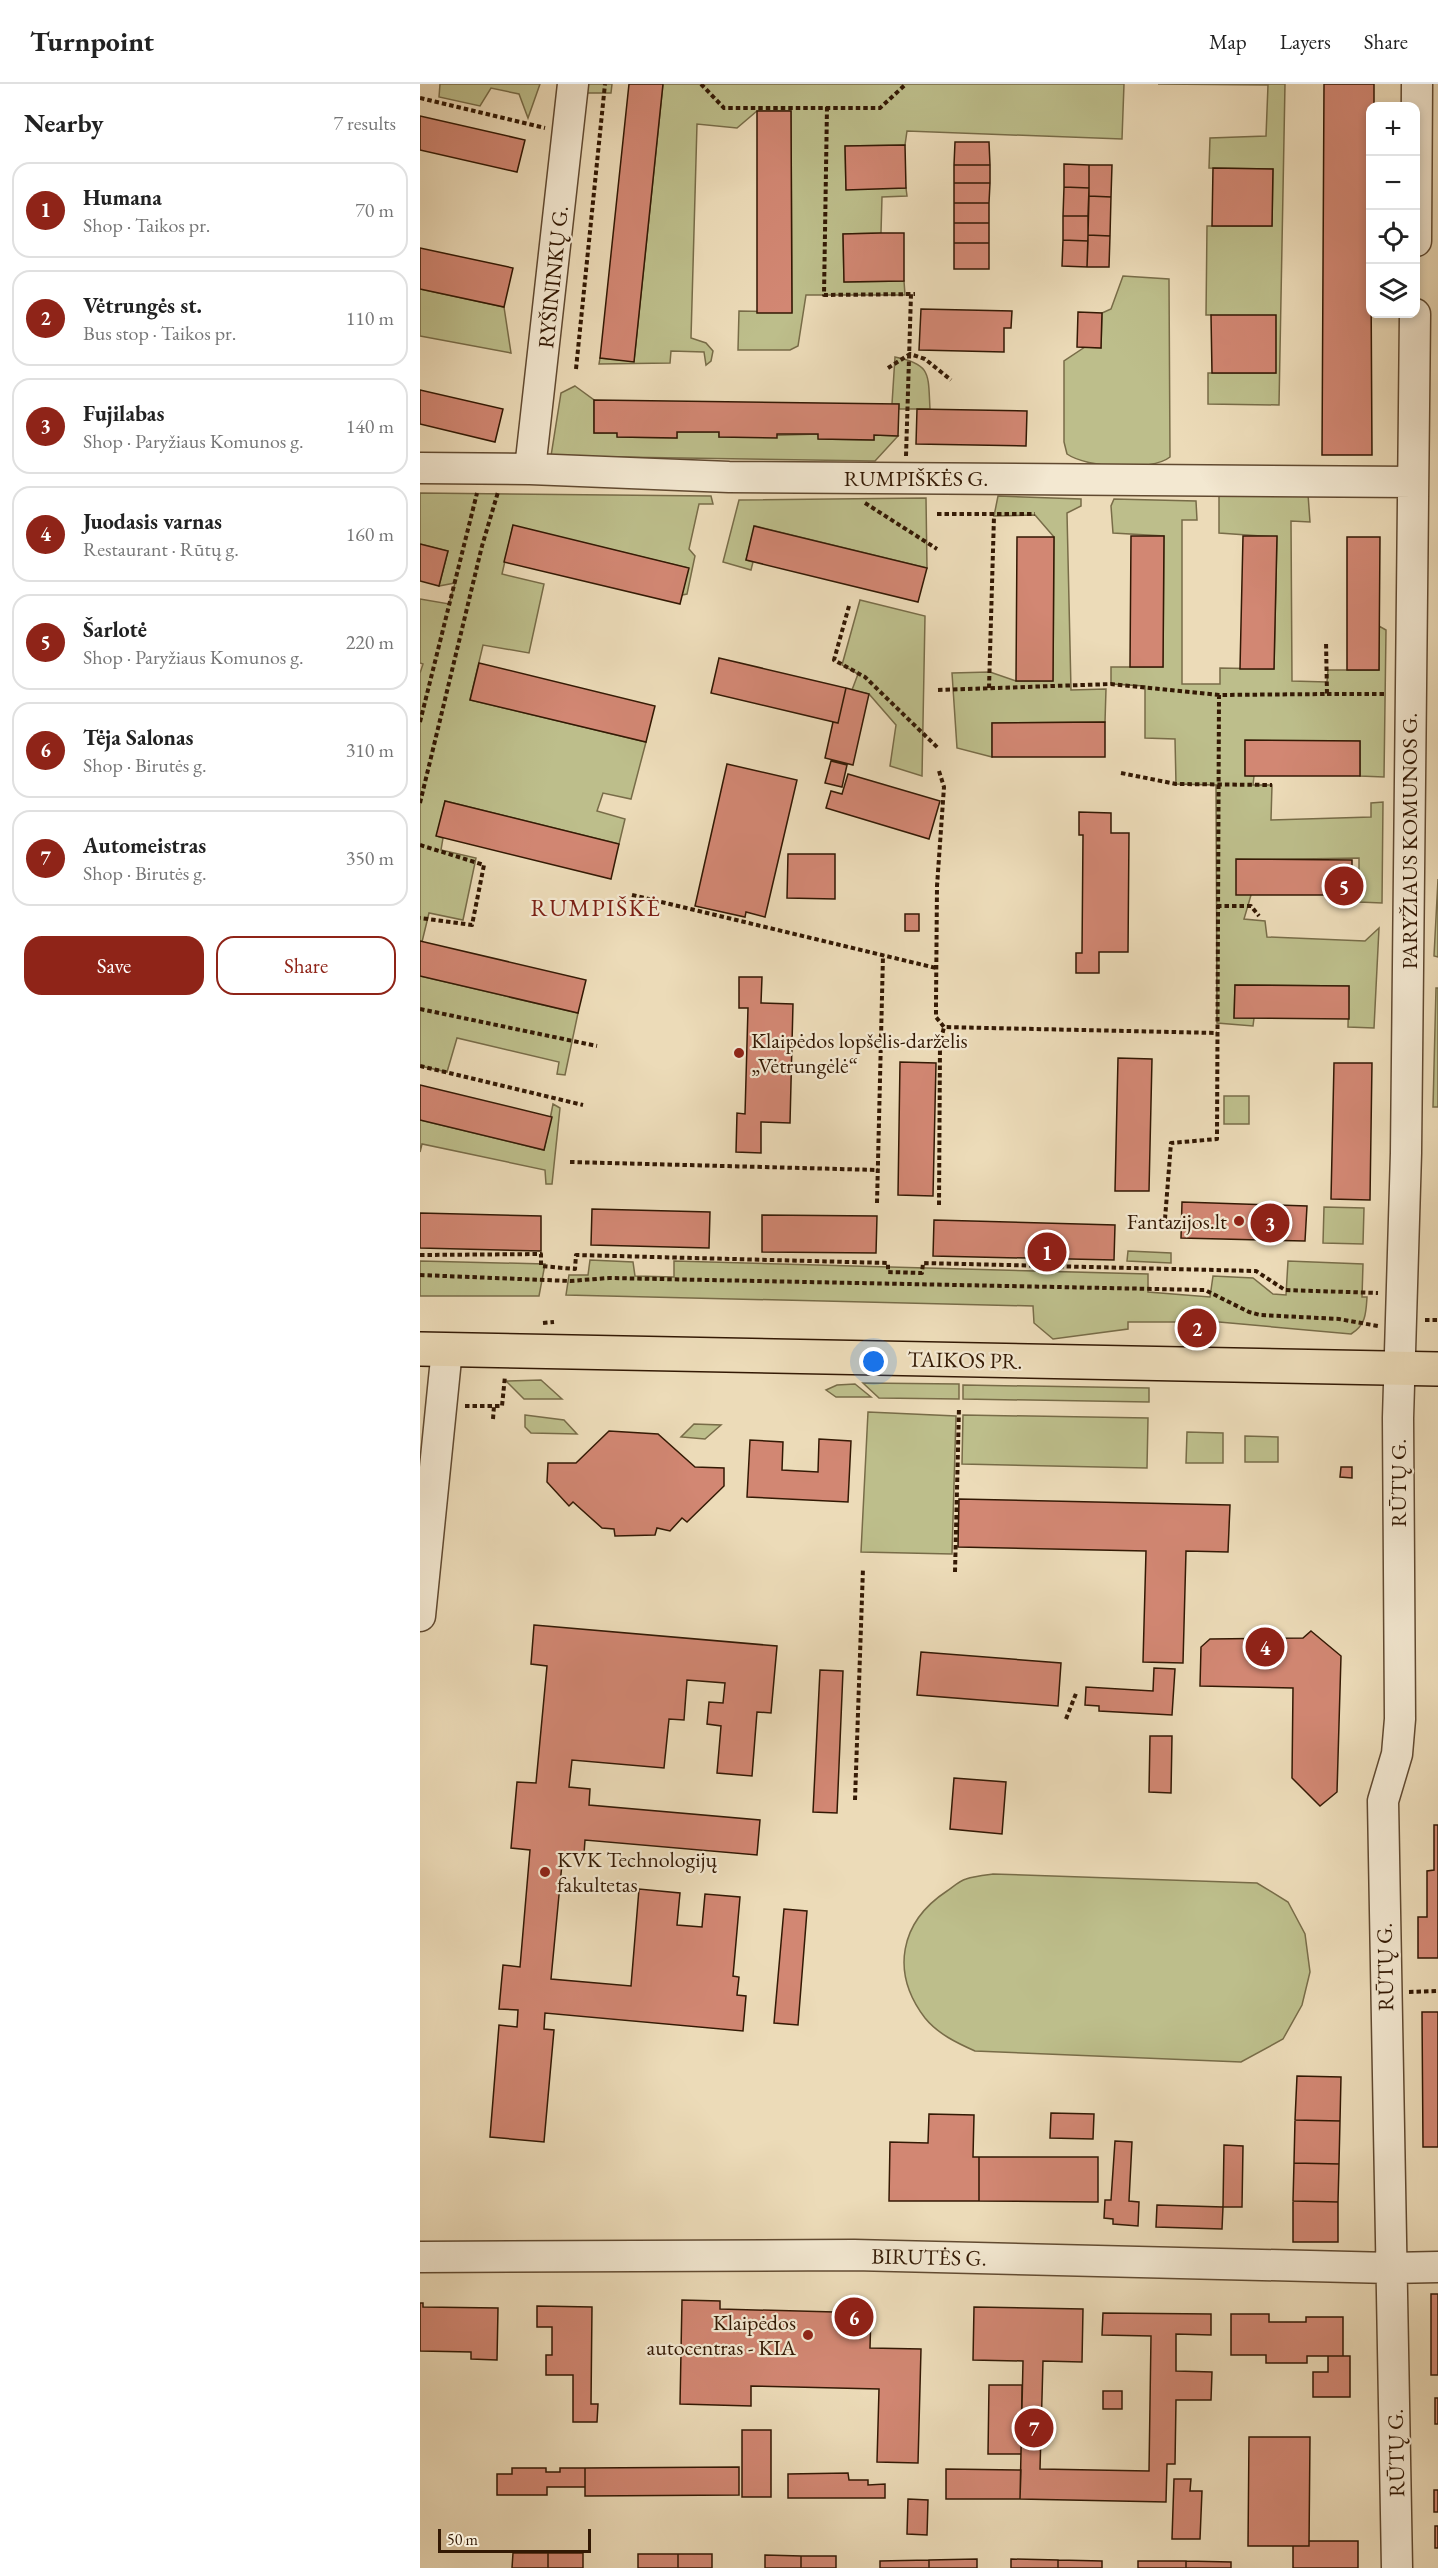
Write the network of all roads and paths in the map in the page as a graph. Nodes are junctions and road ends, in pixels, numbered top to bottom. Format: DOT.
graph roads {
  1 [pos="573,84"];
  2 [pos="605,84"];
  3 [pos="701,84"];
  4 [pos="906,84"];
  5 [pos="1417,84"];
  6 [pos="420,98"];
  7 [pos="827,106"];
  8 [pos="568,133"];
  9 [pos="1416,210"];
  10 [pos="1415,318"];
  11 [pos="909,354"];
  12 [pos="888,368"];
  13 [pos="576,369"];
  14 [pos="951,380"];
  15 [pos="420,468"];
  16 [pos="506,468"];
  17 [pos="906,478"];
  18 [pos="1413,482"];
  19 [pos="862,501"];
  20 [pos="937,514"];
  21 [pos="1035,514"];
  22 [pos="994,516"];
  23 [pos="938,549"];
  24 [pos="849,606"];
  25 [pos="1326,641"];
  26 [pos="989,688"];
  27 [pos="938,690"];
  28 [pos="1327,694"];
  29 [pos="1410,694"];
  30 [pos="1219,695"];
  31 [pos="420,722"];
  32 [pos="939,749"];
  33 [pos="939,771"];
  34 [pos="1121,773"];
  35 [pos="1216,785"];
  36 [pos="1272,785"];
  37 [pos="420,803"];
  38 [pos="420,845"];
  39 [pos="632,895"];
  40 [pos="1217,906"];
  41 [pos="1259,916"];
  42 [pos="420,918"];
  43 [pos="882,955"];
  44 [pos="936,968"];
  45 [pos="420,1009"];
  46 [pos="945,1027"];
  47 [pos="1217,1033"];
  48 [pos="882,1042"];
  49 [pos="940,1044"];
  50 [pos="597,1046"];
  51 [pos="420,1066"];
  52 [pos="583,1105"];
  53 [pos="570,1162"];
  54 [pos="878,1170"];
  55 [pos="878,1203"];
  56 [pos="939,1205"];
  57 [pos="1165,1219"];
  58 [pos="420,1255"];
  59 [pos="420,1275"];
  60 [pos="1379,1302"];
  61 [pos="1379,1319"];
  62 [pos="433,1349"];
  63 [pos="1400,1368"];
  64 [pos="1438,1369"];
  65 [pos="494,1406"];
  66 [pos="959,1407"];
  67 [pos="493,1419"];
  68 [pos="863,1568"];
  69 [pos="955,1572"];
  70 [pos="420,1616"];
  71 [pos="1077,1691"];
  72 [pos="1066,1719"];
  73 [pos="855,1800"];
  74 [pos="420,2257"];
  75 [pos="1438,2267"];
  76 [pos="1390,2268"];
  77 [pos="1397,2568"];
  1 -- 8 [label="street, RYŠININKŲ G."];
  2 -- 13 [label="path"];
  3 -- 7 [label="path"];
  4 -- 7 [label="path"];
  5 -- 9 [label="street"];
  6 -- 8 [label="path"];
  7 -- 11 [label="path"];
  8 -- 16 [label="street, RYŠININKŲ G."];
  10 -- 18 [label="street, PARYŽIAUS KOMUNOS G."];
  11 -- 12 [label="path"];
  11 -- 14 [label="path"];
  11 -- 17 [label="path"];
  15 -- 16 [label="street, RUMPIŠKĖS G."];
  16 -- 17 [label="street, RUMPIŠKĖS G."];
  16 -- 31 [label="path"];
  16 -- 37 [label="path"];
  17 -- 18 [label="street, RUMPIŠKĖS G."];
  18 -- 29 [label="street, PARYŽIAUS KOMUNOS G."];
  19 -- 23 [label="path"];
  20 -- 22 [label="path"];
  21 -- 22 [label="path"];
  22 -- 26 [label="path"];
  24 -- 32 [label="path"];
  25 -- 28 [label="path"];
  26 -- 27 [label="path"];
  26 -- 30 [label="path"];
  28 -- 29 [label="path"];
  28 -- 30 [label="path"];
  29 -- 63 [label="street, PARYŽIAUS KOMUNOS G."];
  30 -- 35 [label="path"];
  33 -- 44 [label="path"];
  34 -- 35 [label="path"];
  35 -- 36 [label="path"];
  35 -- 40 [label="path"];
  38 -- 42 [label="path"];
  39 -- 43 [label="path"];
  40 -- 41 [label="path"];
  40 -- 47 [label="path"];
  43 -- 44 [label="path"];
  43 -- 48 [label="path"];
  44 -- 46 [label="path"];
  45 -- 50 [label="path"];
  46 -- 47 [label="path"];
  46 -- 49 [label="path"];
  47 -- 57 [label="path"];
  48 -- 49 [label="path"];
  48 -- 54 [label="path"];
  49 -- 56 [label="path"];
  51 -- 52 [label="path"];
  53 -- 54 [label="path"];
  54 -- 55 [label="path"];
  58 -- 60 [label="path"];
  59 -- 61 [label="path"];
  62 -- 63 [label="main road, TAIKOS PR."];
  62 -- 70 [label="street"];
  63 -- 64 [label="main road, TAIKOS PR."];
  63 -- 76 [label="street, RŪTŲ G."];
  65 -- 67 [label="path"];
  66 -- 69 [label="path"];
  68 -- 73 [label="path"];
  71 -- 72 [label="path"];
  74 -- 76 [label="street, BIRUTĖS G."];
  75 -- 76 [label="street, BIRUTĖS G."];
  76 -- 77 [label="street, RŪTŲ G."];
}
